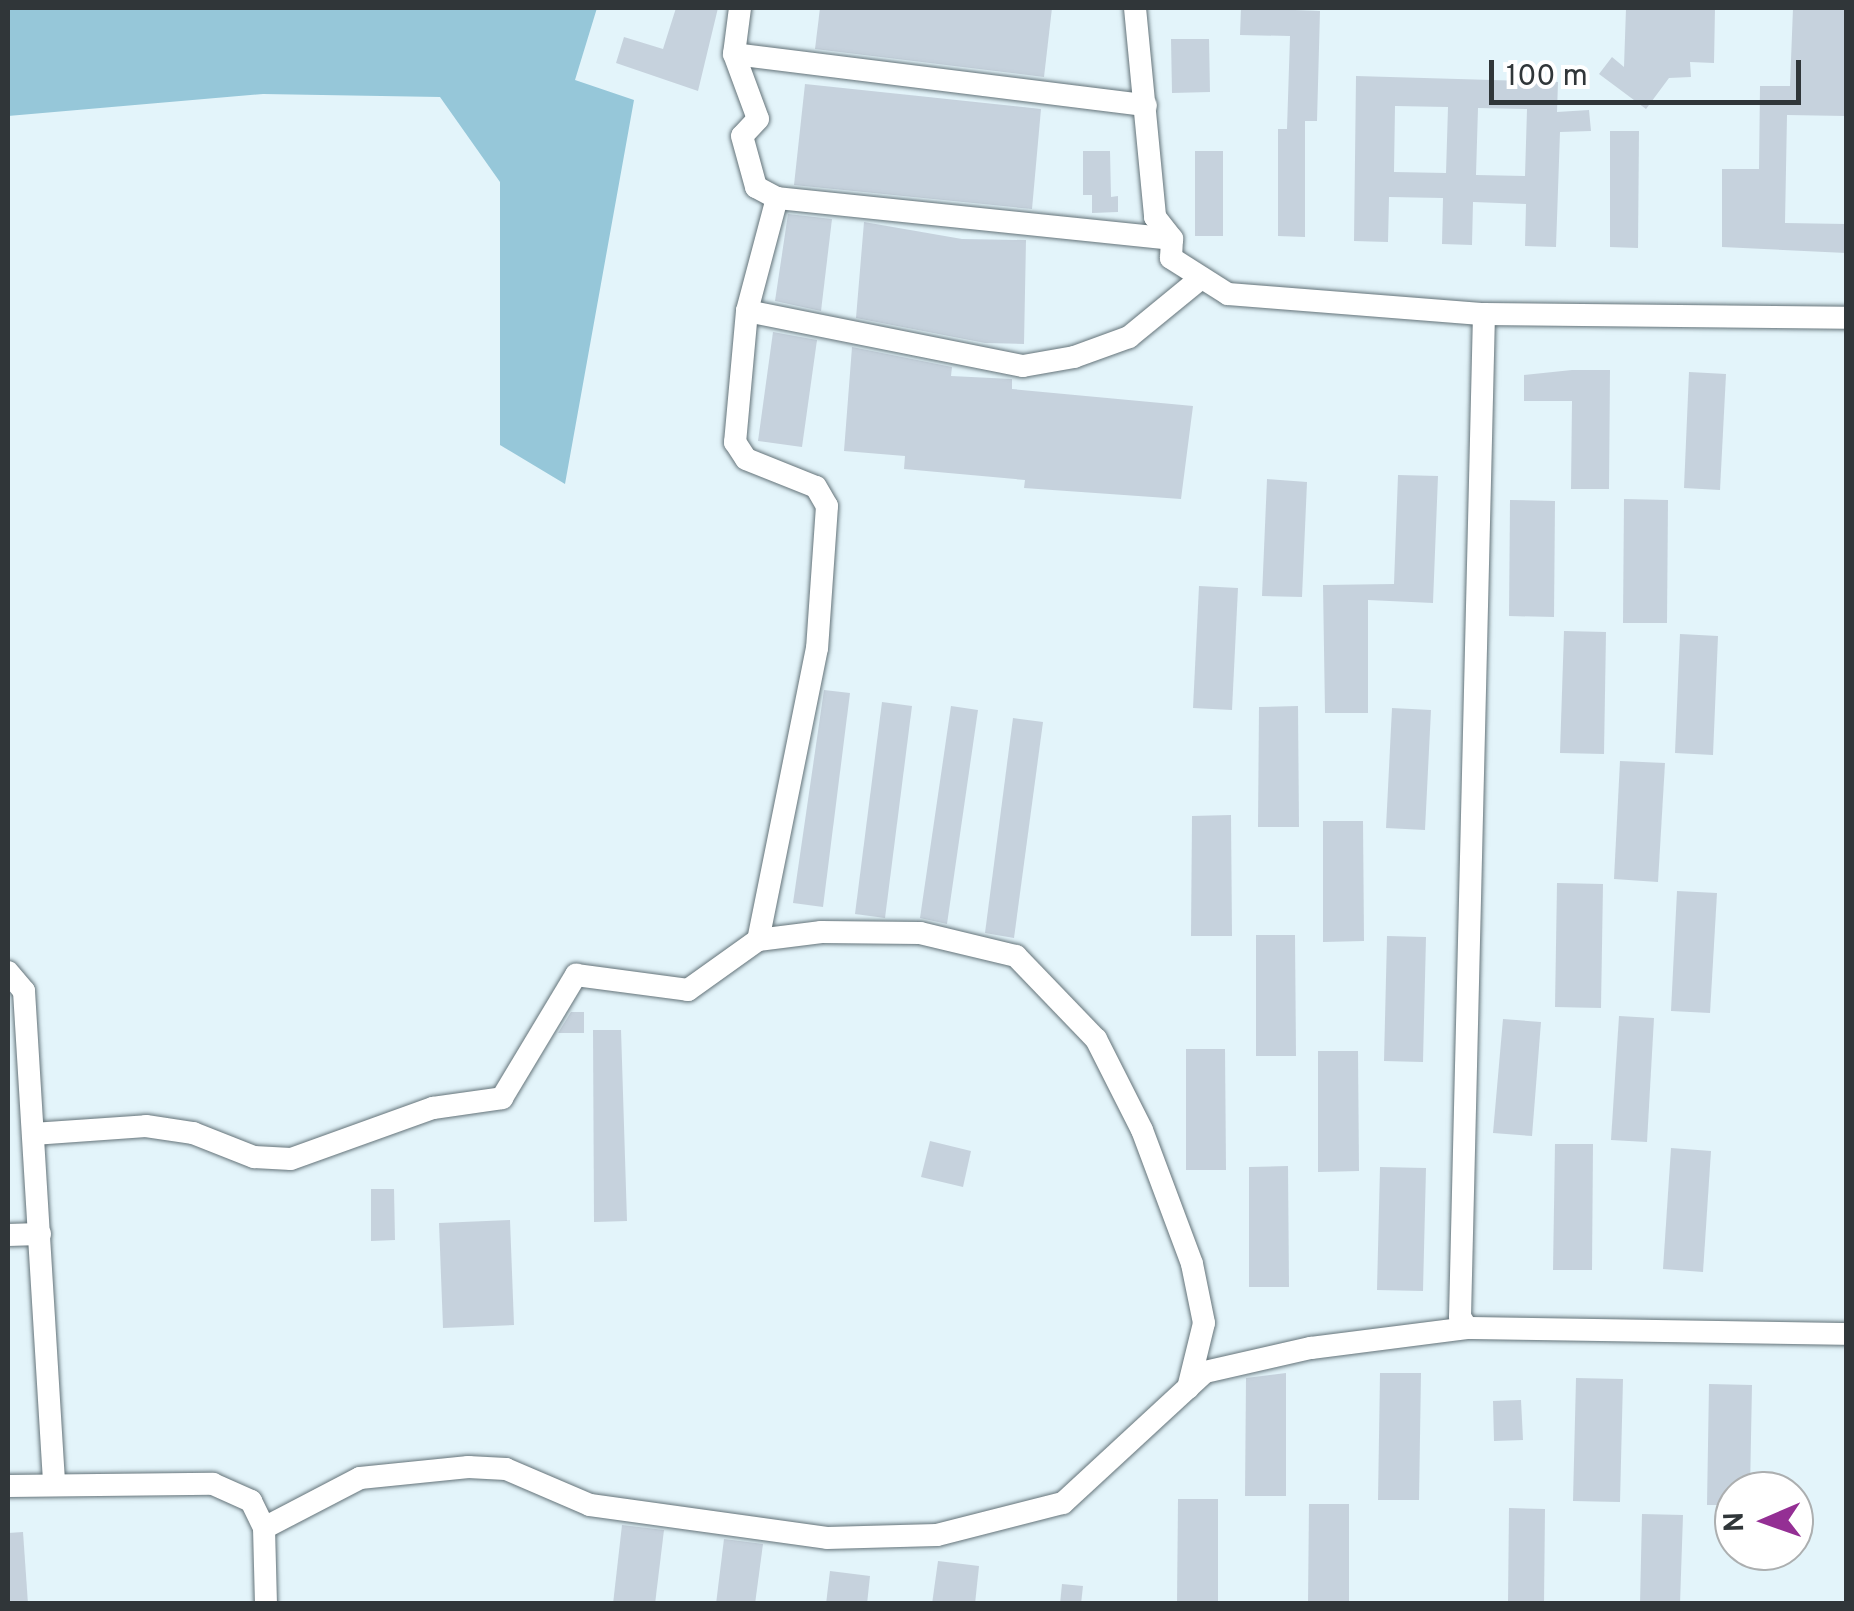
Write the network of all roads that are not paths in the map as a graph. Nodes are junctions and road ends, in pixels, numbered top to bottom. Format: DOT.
graph roads {
  1 [pos="740,8"];
  2 [pos="1135,8"];
  3 [pos="734,54"];
  4 [pos="1146,105"];
  5 [pos="777,198"];
  6 [pos="1172,240"];
  7 [pos="1201,278"];
  8 [pos="747,311"];
  9 [pos="1484,314"];
  10 [pos="1846,318"];
  11 [pos="758,940"];
  12 [pos="8,972"];
  13 [pos="33,1134"];
  14 [pos="40,1234"];
  15 [pos="8,1235"];
  16 [pos="1467,1328"];
  17 [pos="1846,1334"];
  18 [pos="1188,1388"];
  19 [pos="54,1484"];
  20 [pos="8,1486"];
  21 [pos="264,1528"];
  22 [pos="266,1604"];
  1 -- 3 [label="street"];
  2 -- 4 [label="street"];
  3 -- 4 [label="street"];
  3 -- 5 [label="street"];
  4 -- 6 [label="street"];
  5 -- 6 [label="street"];
  5 -- 8 [label="street"];
  6 -- 7 [label="street"];
  7 -- 8 [label="street"];
  7 -- 9 [label="street"];
  8 -- 11 [label="street"];
  9 -- 10 [label="street"];
  9 -- 16 [label="street"];
  11 -- 13 [label="street"];
  11 -- 18 [label="street"];
  12 -- 13 [label="street"];
  13 -- 14 [label="street"];
  14 -- 15 [label="street"];
  14 -- 19 [label="street"];
  16 -- 17 [label="street"];
  16 -- 18 [label="street"];
  18 -- 21 [label="street"];
  19 -- 20 [label="street"];
  19 -- 21 [label="street"];
  21 -- 22 [label="street"];
}
